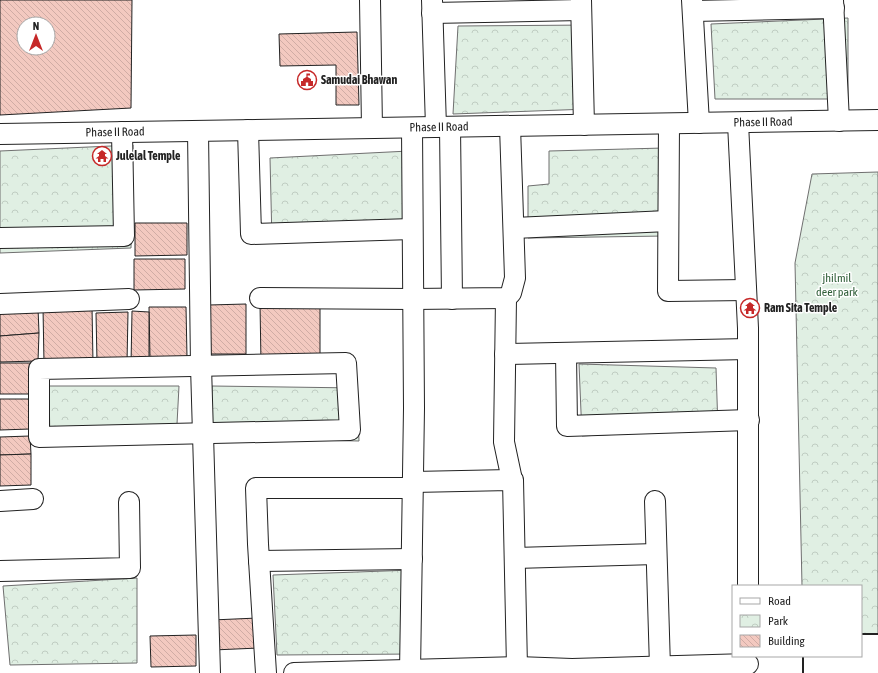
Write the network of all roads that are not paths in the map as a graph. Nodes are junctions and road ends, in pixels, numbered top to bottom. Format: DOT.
graph roads {
  1 [pos="370,0"];
  2 [pos="834,4"];
  3 [pos="581,5"];
  4 [pos="432,6"];
  5 [pos="693,6"];
  6 [pos="878,120"];
  7 [pos="839,121"];
  8 [pos="700,123"];
  9 [pos="738,123"];
  10 [pos="669,124"];
  11 [pos="584,125"];
  12 [pos="510,126"];
  13 [pos="443,127"];
  14 [pos="372,128"];
  15 [pos="412,128"];
  16 [pos="248,130"];
  17 [pos="198,131"];
  18 [pos="122,132"];
  19 [pos="0,134"];
  20 [pos="668,221"];
  21 [pos="514,228"];
  22 [pos="412,229"];
  23 [pos="0,238"];
  24 [pos="746,290"];
  25 [pos="260,298"];
  26 [pos="506,298"];
  27 [pos="129,299"];
  28 [pos="413,299"];
  29 [pos="452,299"];
  30 [pos="0,304"];
  31 [pos="748,349"];
  32 [pos="566,353"];
  33 [pos="505,354"];
  34 [pos="201,366"];
  35 [pos="749,420"];
  36 [pos="204,434"];
  37 [pos="512,480"];
  38 [pos="413,485"];
  39 [pos="33,499"];
  40 [pos="0,501"];
  41 [pos="655,501"];
  42 [pos="129,502"];
  43 [pos="656,554"];
  44 [pos="515,558"];
  45 [pos="412,559"];
  46 [pos="259,561"];
  47 [pos="0,571"];
  48 [pos="748,585"];
  49 [pos="748,664"];
  50 [pos="660,667"];
  51 [pos="517,668"];
  52 [pos="410,672"];
  53 [pos="210,673"];
  54 [pos="266,673"];
  55 [pos="294,673"];
  1 -- 14 [label="street"];
  2 -- 5 [label="street"];
  2 -- 7 [label="street"];
  3 -- 4 [label="street"];
  3 -- 11 [label="street"];
  4 -- 13 [label="street"];
  5 -- 8 [label="street"];
  6 -- 7 [label="street, Phase II Road"];
  7 -- 9 [label="street, Phase II Road"];
  8 -- 9 [label="street, Phase II Road"];
  8 -- 10 [label="street, Phase II Road"];
  9 -- 24 [label="street"];
  10 -- 11 [label="street, Phase II Road"];
  10 -- 20 [label="street"];
  11 -- 12 [label="street, Phase II Road"];
  12 -- 13 [label="street, Phase II Road"];
  12 -- 21 [label="street"];
  13 -- 15 [label="street, Phase II Road"];
  13 -- 29 [label="street"];
  14 -- 15 [label="street, Phase II Road"];
  14 -- 16 [label="street, Phase II Road"];
  15 -- 22 [label="street"];
  16 -- 17 [label="street, Phase II Road"];
  16 -- 22 [label="street"];
  17 -- 18 [label="street, Phase II Road"];
  17 -- 34 [label="street"];
  18 -- 19 [label="street, Phase II Road"];
  18 -- 23 [label="street"];
  20 -- 21 [label="street"];
  20 -- 24 [label="street"];
  21 -- 26 [label="street"];
  22 -- 28 [label="street"];
  24 -- 31 [label="street"];
  25 -- 28 [label="street"];
  26 -- 29 [label="street"];
  26 -- 33 [label="street"];
  27 -- 30 [label="street"];
  28 -- 29 [label="street"];
  28 -- 38 [label="street"];
  31 -- 32 [label="street"];
  31 -- 35 [label="street"];
  32 -- 33 [label="street"];
  32 -- 35 [label="street"];
  33 -- 37 [label="street"];
  34 -- 36 [label="street"];
  34 -- 36 [label="street"];
  34 -- 36 [label="street"];
  35 -- 48 [label="street"];
  36 -- 53 [label="street"];
  37 -- 38 [label="street"];
  37 -- 44 [label="street"];
  38 -- 45 [label="street"];
  38 -- 46 [label="street"];
  39 -- 40 [label="street"];
  41 -- 43 [label="street"];
  42 -- 47 [label="street"];
  43 -- 44 [label="street"];
  43 -- 50 [label="street"];
  44 -- 51 [label="street"];
  45 -- 46 [label="street"];
  45 -- 52 [label="street"];
  46 -- 54 [label="street"];
  49 -- 50 [label="street"];
  50 -- 51 [label="street"];
  51 -- 52 [label="street"];
  52 -- 55 [label="street"];
}
